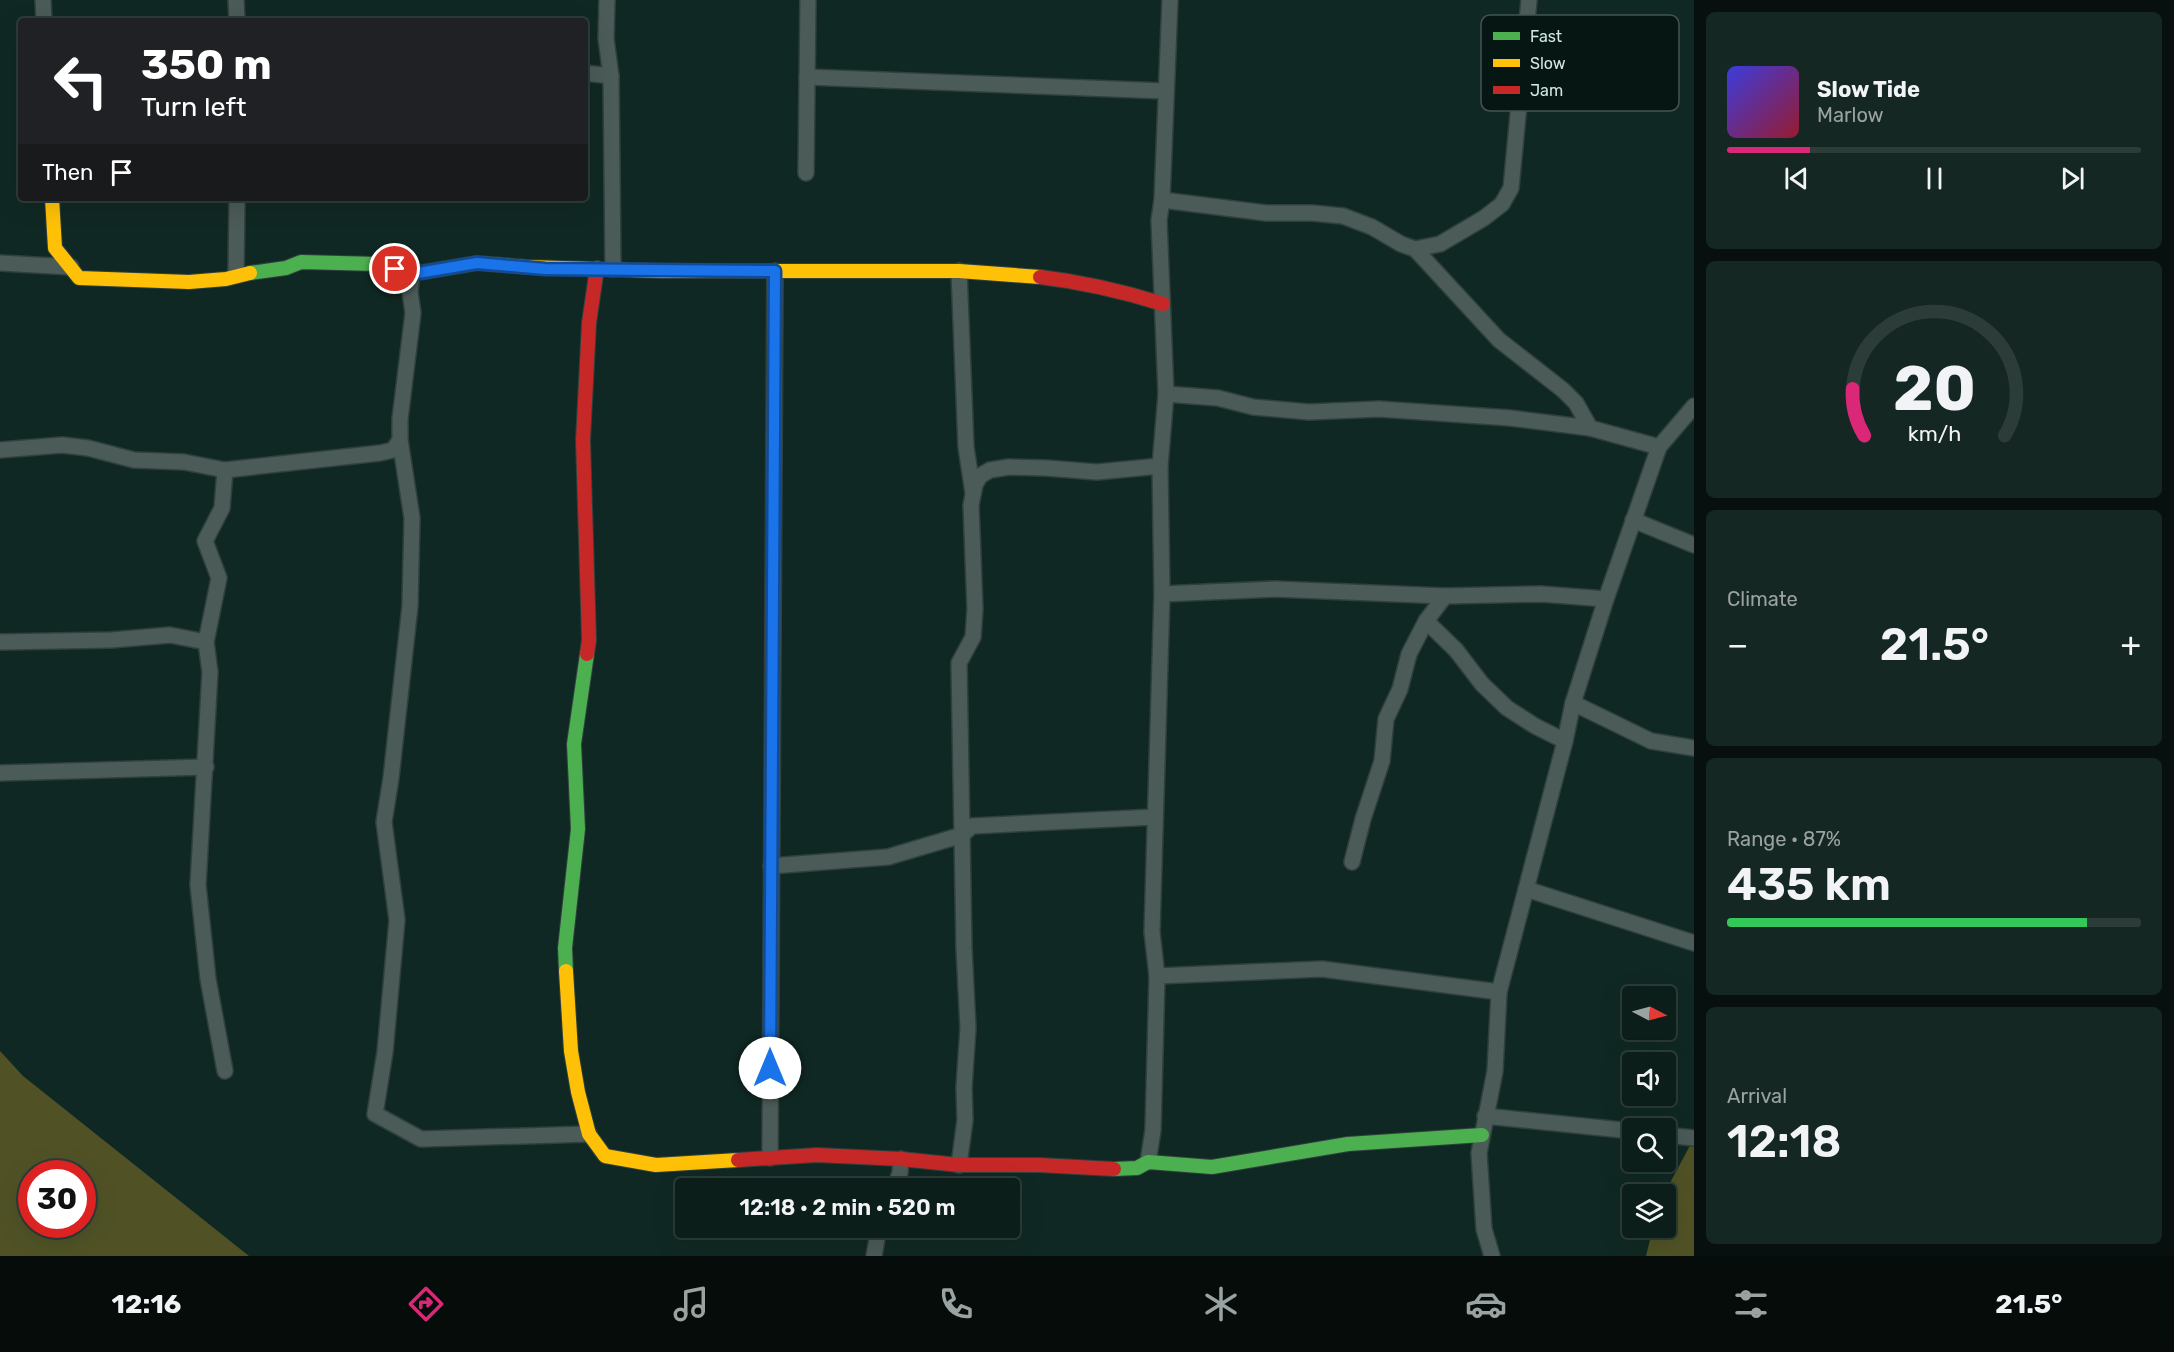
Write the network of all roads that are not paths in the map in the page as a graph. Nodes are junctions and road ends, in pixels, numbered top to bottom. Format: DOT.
graph roads {
  1 [pos="43,0"];
  2 [pos="236,0"];
  3 [pos="607,0"];
  4 [pos="807,0"];
  5 [pos="1170,0"];
  6 [pos="1529,0"];
  7 [pos="1528,15"];
  8 [pos="44,18"];
  9 [pos="237,18"];
  10 [pos="588,73"];
  11 [pos="611,76"];
  12 [pos="807,77"];
  13 [pos="1165,91"];
  14 [pos="1518,111"];
  15 [pos="806,173"];
  16 [pos="1162,200"];
  17 [pos="52,201"];
  18 [pos="237,201"];
  19 [pos="1415,249"];
  20 [pos="0,263"];
  21 [pos="71,267"];
  22 [pos="597,268"];
  23 [pos="613,269"];
  24 [pos="775,271"];
  25 [pos="959,271"];
  26 [pos="412,274"];
  27 [pos="236,275"];
  28 [pos="1163,304"];
  29 [pos="1166,394"];
  30 [pos="1694,406"];
  31 [pos="1590,428"];
  32 [pos="400,440"];
  33 [pos="1659,447"];
  34 [pos="0,450"];
  35 [pos="1161,466"];
  36 [pos="225,470"];
  37 [pos="974,495"];
  38 [pos="1634,520"];
  39 [pos="1694,545"];
  40 [pos="1162,594"];
  41 [pos="1445,596"];
  42 [pos="1606,599"];
  43 [pos="1426,621"];
  44 [pos="0,642"];
  45 [pos="206,642"];
  46 [pos="1573,704"];
  47 [pos="1565,741"];
  48 [pos="1694,748"];
  49 [pos="206,766"];
  50 [pos="0,773"];
  51 [pos="1155,817"];
  52 [pos="962,835"];
  53 [pos="1352,862"];
  54 [pos="771,866"];
  55 [pos="1526,889"];
  56 [pos="1694,943"];
  57 [pos="1156,976"];
  58 [pos="1499,992"];
  59 [pos="225,1071"];
  60 [pos="1485,1116"];
  61 [pos="1622,1130"];
  62 [pos="589,1134"];
  63 [pos="1482,1135"];
  64 [pos="1676,1136"];
  65 [pos="1694,1138"];
  66 [pos="770,1158"];
  67 [pos="901,1159"];
  68 [pos="1148,1162"];
  69 [pos="959,1165"];
  70 [pos="898,1178"];
  71 [pos="877,1238"];
  72 [pos="874,1256"];
  73 [pos="1492,1256"];
  1 -- 8 [label="street"];
  2 -- 9 [label="street"];
  3 -- 11 [label="street"];
  4 -- 12 [label="street"];
  5 -- 13 [label="street"];
  6 -- 7 [label="street"];
  10 -- 11 [label="street"];
  11 -- 23 [label="street"];
  12 -- 13 [label="street"];
  12 -- 15 [label="street"];
  13 -- 16 [label="street"];
  14 -- 19 [label="street"];
  16 -- 19 [label="street"];
  16 -- 28 [label="street"];
  17 -- 21 [label="street"];
  18 -- 27 [label="street"];
  19 -- 31 [label="street"];
  20 -- 21 [label="street"];
  21 -- 27 [label="street"];
  22 -- 23 [label="street"];
  22 -- 26 [label="street"];
  22 -- 62 [label="street"];
  23 -- 24 [label="street"];
  24 -- 25 [label="street"];
  24 -- 54 [label="street"];
  25 -- 28 [label="street"];
  25 -- 37 [label="street"];
  26 -- 27 [label="street"];
  26 -- 32 [label="street"];
  28 -- 29 [label="street"];
  29 -- 31 [label="street"];
  29 -- 35 [label="street"];
  30 -- 33 [label="street"];
  31 -- 33 [label="street"];
  32 -- 36 [label="street"];
  32 -- 62 [label="street"];
  33 -- 38 [label="street"];
  34 -- 36 [label="street"];
  35 -- 37 [label="street"];
  35 -- 40 [label="street"];
  36 -- 45 [label="street"];
  37 -- 52 [label="street"];
  38 -- 39 [label="street"];
  38 -- 42 [label="street"];
  40 -- 41 [label="street"];
  40 -- 51 [label="street"];
  41 -- 42 [label="street"];
  41 -- 43 [label="street"];
  42 -- 46 [label="street"];
  43 -- 47 [label="street"];
  43 -- 53 [label="street"];
  44 -- 45 [label="street"];
  45 -- 49 [label="street"];
  46 -- 47 [label="street"];
  46 -- 48 [label="street"];
  47 -- 55 [label="street"];
  49 -- 50 [label="street"];
  49 -- 59 [label="street"];
  51 -- 52 [label="street"];
  51 -- 57 [label="street"];
  52 -- 54 [label="street"];
  52 -- 69 [label="street"];
  54 -- 66 [label="street"];
  55 -- 56 [label="street"];
  55 -- 58 [label="street"];
  57 -- 58 [label="street"];
  57 -- 68 [label="street"];
  58 -- 60 [label="street"];
  60 -- 61 [label="street"];
  60 -- 63 [label="street"];
  62 -- 66 [label="street"];
  63 -- 68 [label="street"];
  63 -- 73 [label="street"];
  64 -- 65 [label="street"];
  66 -- 67 [label="street"];
  67 -- 69 [label="street"];
  67 -- 70 [label="street"];
  68 -- 69 [label="street"];
  71 -- 72 [label="street"];
}
